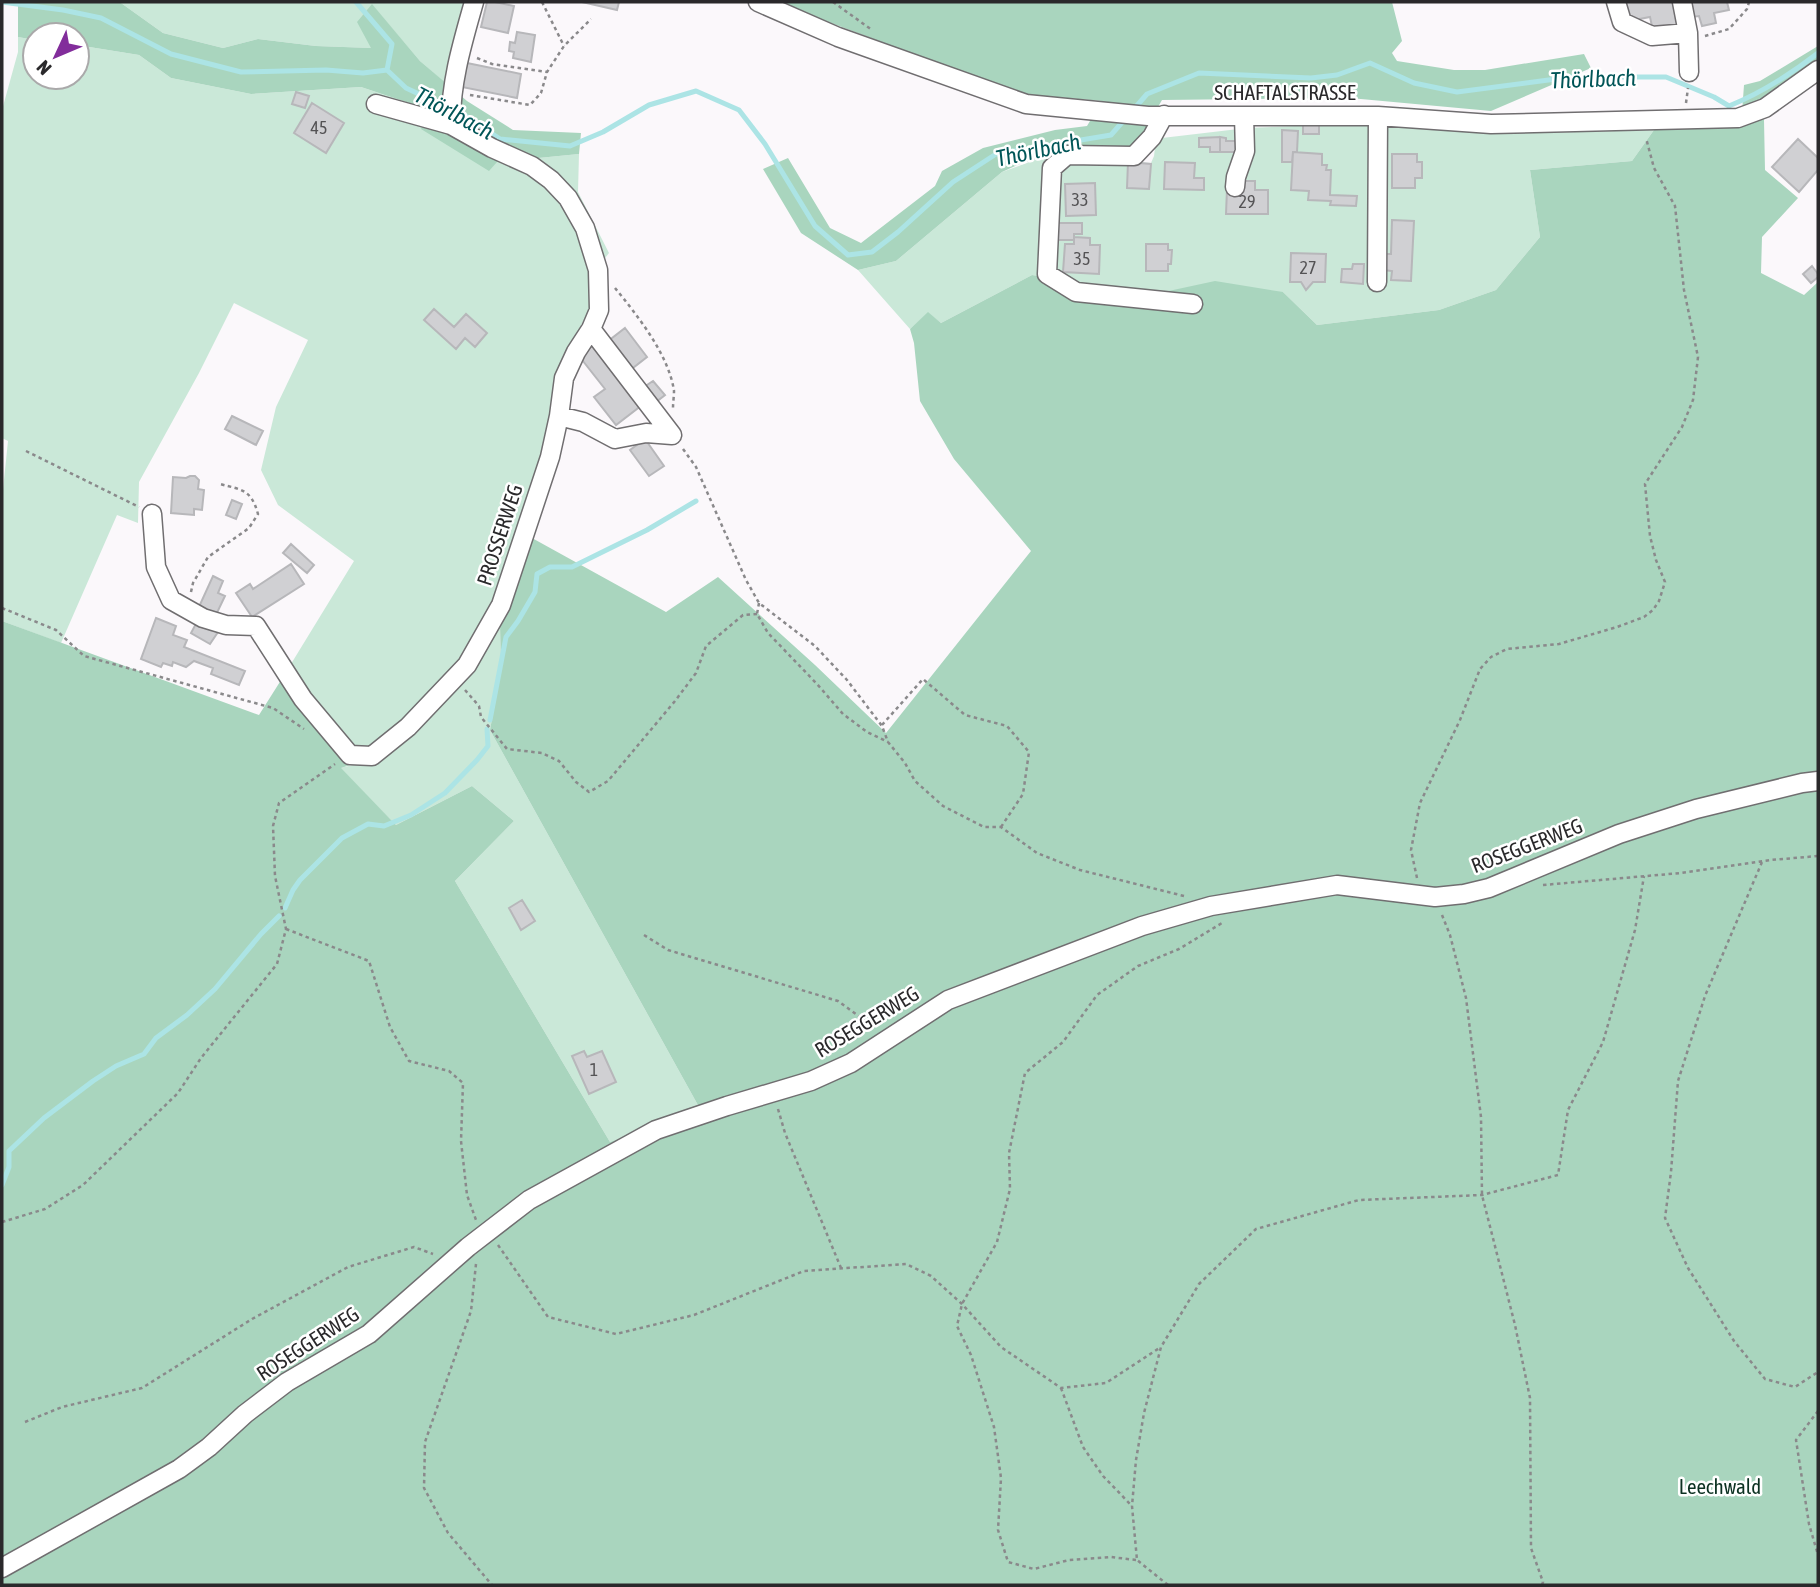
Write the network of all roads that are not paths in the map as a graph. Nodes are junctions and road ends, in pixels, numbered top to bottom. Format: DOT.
graph roads {
  1 [pos="474,2"];
  2 [pos="758,2"];
  3 [pos="1616,2"];
  4 [pos="1682,2"];
  5 [pos="1688,33"];
  6 [pos="1689,72"];
  7 [pos="1814,80"];
  8 [pos="376,104"];
  9 [pos="1156,115"];
  10 [pos="1244,116"];
  11 [pos="1378,116"];
  12 [pos="451,120"];
  13 [pos="1235,187"];
  14 [pos="1377,282"];
  15 [pos="1193,304"];
  16 [pos="592,329"];
  17 [pos="559,416"];
  18 [pos="152,514"];
  19 [pos="1818,781"];
  20 [pos="2,1569"];
  1 -- 12 [label="street"];
  2 -- 9 [label="street, SCHAFTALSTRASSE"];
  3 -- 5 [label="street"];
  4 -- 5 [label="street"];
  5 -- 6 [label="street"];
  7 -- 11 [label="street, SCHAFTALSTRASSE"];
  8 -- 12 [label="street, PROSSERWEG"];
  9 -- 10 [label="street, SCHAFTALSTRASSE"];
  9 -- 15 [label="street"];
  10 -- 11 [label="street, SCHAFTALSTRASSE"];
  10 -- 13 [label="street"];
  11 -- 14 [label="street"];
  12 -- 16 [label="street, PROSSERWEG"];
  16 -- 17 [label="street, PROSSERWEG"];
  16 -- 17 [label="street"];
  17 -- 18 [label="street, PROSSERWEG"];
  19 -- 20 [label="street, ROSEGGERWEG"];
}
